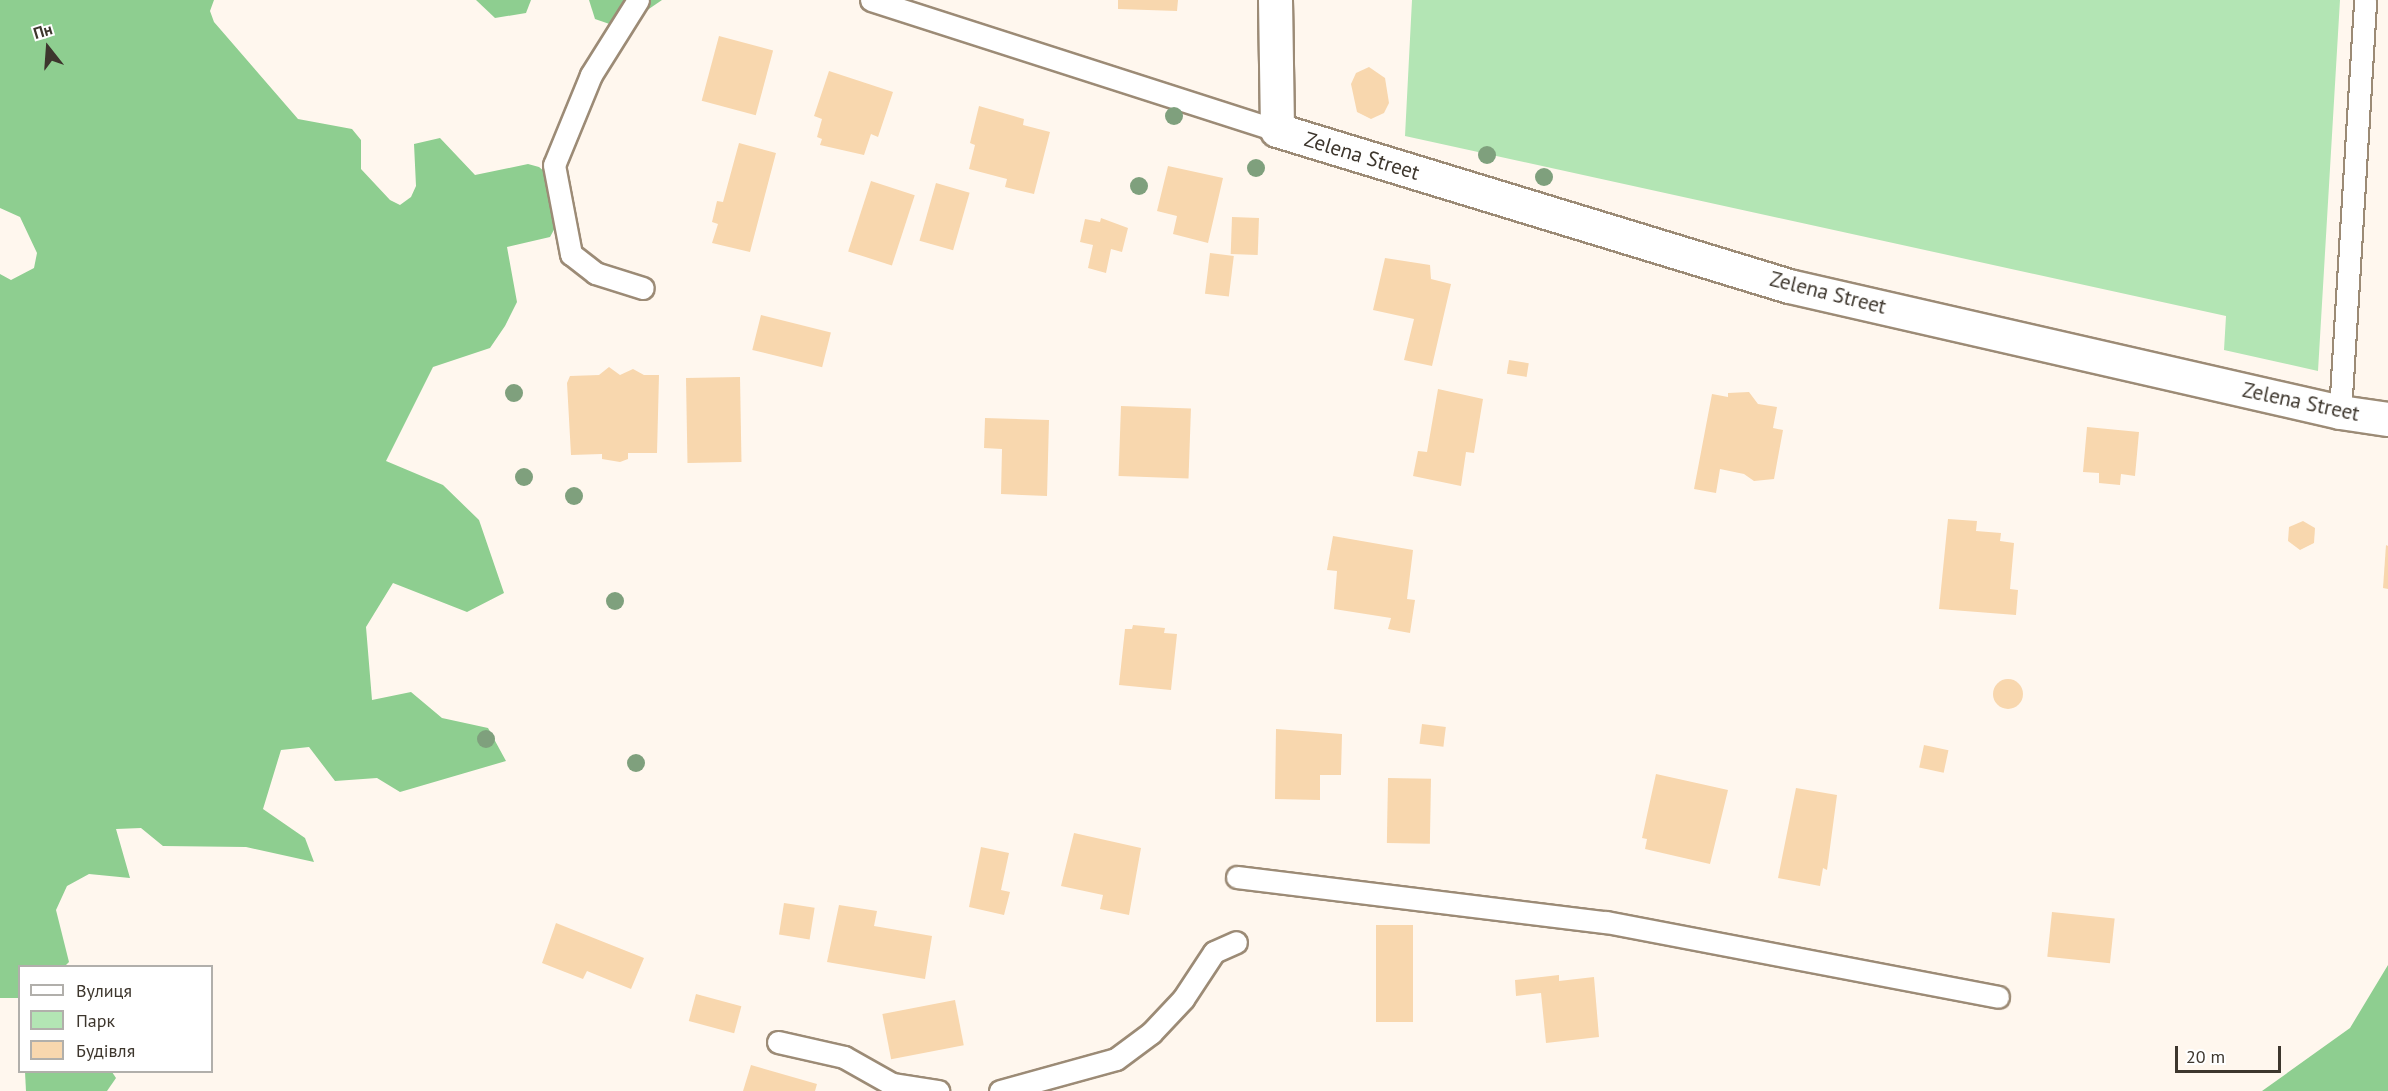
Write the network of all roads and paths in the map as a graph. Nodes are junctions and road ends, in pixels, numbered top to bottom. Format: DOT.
graph roads {
  1 [pos="638,0"];
  2 [pos="871,0"];
  3 [pos="1275,0"];
  4 [pos="2365,0"];
  5 [pos="1277,130"];
  6 [pos="643,288"];
  7 [pos="2340,412"];
  8 [pos="2388,419"];
  9 [pos="1237,877"];
  10 [pos="1236,942"];
  11 [pos="1998,997"];
  12 [pos="778,1042"];
  13 [pos="938,1091"];
  14 [pos="1000,1091"];
  1 -- 6 [label="lane"];
  2 -- 5 [label="lane"];
  3 -- 5 [label="street"];
  4 -- 7 [label="lane"];
  5 -- 7 [label="street, Zelena Street"];
  7 -- 8 [label="street, Zelena Street"];
  9 -- 11 [label="lane"];
  10 -- 14 [label="lane"];
  12 -- 13 [label="lane"];
}
